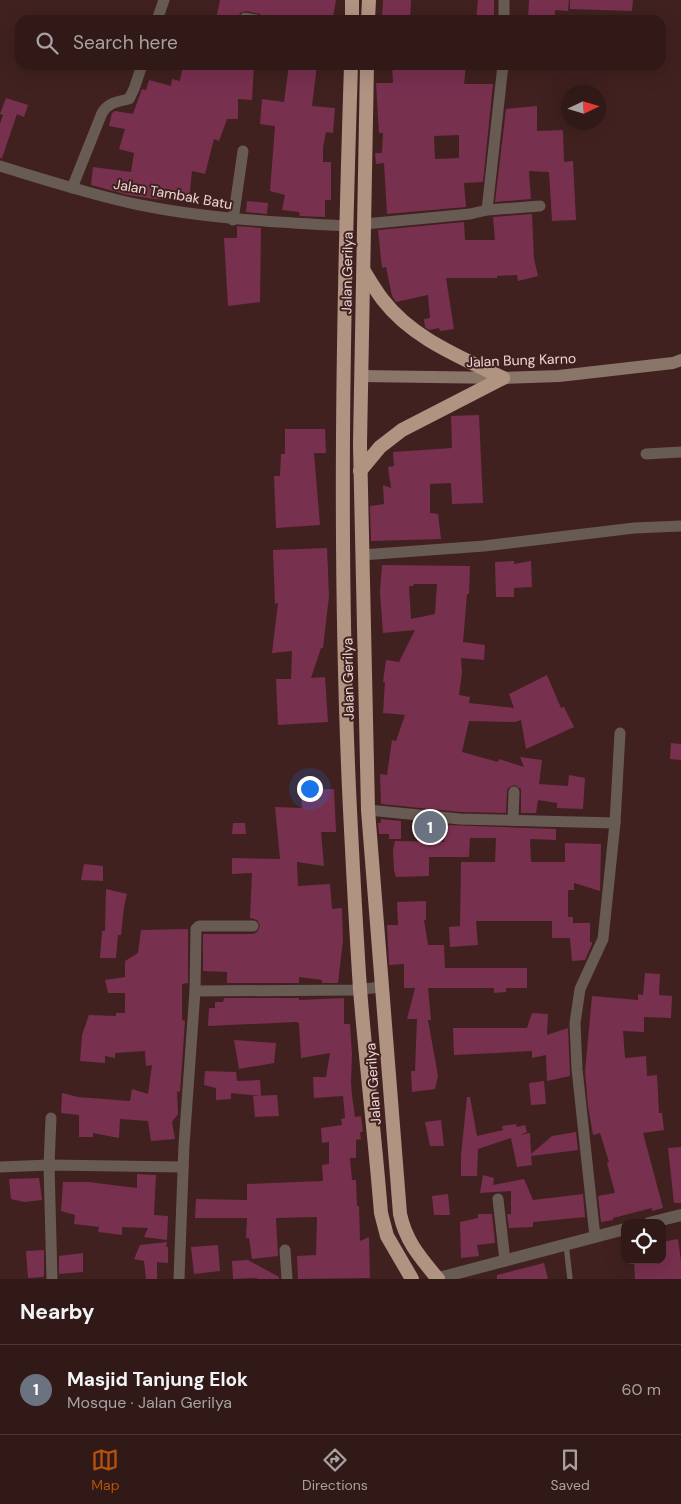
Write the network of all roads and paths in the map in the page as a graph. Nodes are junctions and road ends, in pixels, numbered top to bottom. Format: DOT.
graph roads {
  1 [pos="164,0"];
  2 [pos="352,0"];
  3 [pos="369,0"];
  4 [pos="504,0"];
  5 [pos="159,15"];
  6 [pos="352,15"];
  7 [pos="368,15"];
  8 [pos="504,15"];
  9 [pos="140,70"];
  10 [pos="351,70"];
  11 [pos="367,70"];
  12 [pos="502,70"];
  13 [pos="243,151"];
  14 [pos="0,166"];
  15 [pos="72,188"];
  16 [pos="540,206"];
  17 [pos="487,210"];
  18 [pos="233,220"];
  19 [pos="365,224"];
  20 [pos="346,226"];
  21 [pos="364,271"];
  22 [pos="681,360"];
  23 [pos="361,376"];
  24 [pos="503,378"];
  25 [pos="343,444"];
  26 [pos="360,444"];
  27 [pos="681,452"];
  28 [pos="646,454"];
  29 [pos="360,471"];
  30 [pos="681,526"];
  31 [pos="362,555"];
  32 [pos="620,733"];
  33 [pos="514,792"];
  34 [pos="368,810"];
  35 [pos="513,820"];
  36 [pos="615,824"];
  37 [pos="253,926"];
  38 [pos="382,987"];
  39 [pos="360,989"];
  40 [pos="195,991"];
  41 [pos="51,1118"];
  42 [pos="49,1166"];
  43 [pos="0,1167"];
  44 [pos="184,1167"];
  45 [pos="498,1199"];
  46 [pos="681,1215"];
  47 [pos="665,1219"];
  48 [pos="621,1230"];
  49 [pos="595,1237"];
  50 [pos="566,1244"];
  51 [pos="286,1250"];
  52 [pos="505,1260"];
  53 [pos="52,1279"];
  54 [pos="179,1279"];
  55 [pos="287,1279"];
  56 [pos="412,1279"];
  57 [pos="437,1279"];
  58 [pos="570,1279"];
  1 -- 5 [label="street"];
  2 -- 6 [label="highway"];
  3 -- 7 [label="highway"];
  4 -- 8 [label="street"];
  9 -- 15 [label="street"];
  10 -- 20 [label="highway, Jalan Gerilya"];
  11 -- 19 [label="highway, Jalan Gerilya"];
  12 -- 17 [label="street"];
  13 -- 18 [label="street"];
  14 -- 15 [label="street, Jalan Tambak Batu"];
  15 -- 18 [label="street, Jalan Tambak Batu"];
  16 -- 17 [label="street"];
  17 -- 19 [label="street"];
  18 -- 20 [label="street, Jalan Tambak Batu"];
  19 -- 21 [label="highway, Jalan Gerilya"];
  20 -- 25 [label="highway, Jalan Gerilya"];
  21 -- 23 [label="highway, Jalan Gerilya"];
  21 -- 24 [label="highway"];
  22 -- 24 [label="main road, Jalan Bung Karno"];
  23 -- 24 [label="main road, Jalan Bung Karno"];
  23 -- 26 [label="highway, Jalan Gerilya"];
  24 -- 29 [label="highway"];
  25 -- 26 [label="highway"];
  25 -- 39 [label="highway, Jalan Gerilya"];
  26 -- 29 [label="highway, Jalan Gerilya"];
  27 -- 28 [label="street"];
  29 -- 31 [label="highway, Jalan Gerilya"];
  30 -- 31 [label="street"];
  31 -- 34 [label="highway, Jalan Gerilya"];
  32 -- 36 [label="street"];
  33 -- 35 [label="street"];
  34 -- 35 [label="street"];
  34 -- 38 [label="highway, Jalan Gerilya"];
  35 -- 36 [label="street"];
  36 -- 49 [label="street"];
  37 -- 40 [label="street"];
  38 -- 39 [label="street"];
  38 -- 57 [label="highway, Jalan Gerilya"];
  39 -- 40 [label="street"];
  39 -- 56 [label="highway, Jalan Gerilya"];
  40 -- 44 [label="street"];
  41 -- 42 [label="street"];
  42 -- 43 [label="street"];
  42 -- 44 [label="street"];
  42 -- 53 [label="street"];
  44 -- 54 [label="street"];
  45 -- 52 [label="street"];
  46 -- 47 [label="street"];
  48 -- 49 [label="street"];
  49 -- 50 [label="street"];
  50 -- 52 [label="street"];
  50 -- 58 [label="lane"];
  51 -- 55 [label="street"];
  52 -- 57 [label="street"];
}
